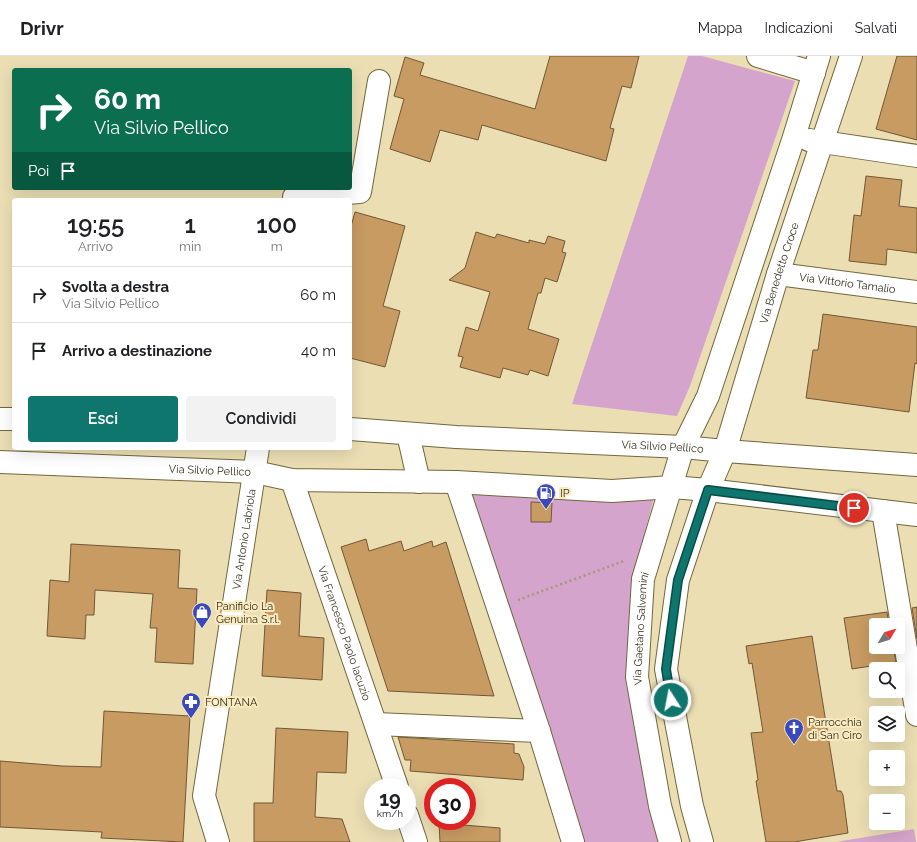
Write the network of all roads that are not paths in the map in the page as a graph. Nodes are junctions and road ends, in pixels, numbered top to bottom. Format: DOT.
graph roads {
  1 [pos="758,56"];
  2 [pos="851,56"];
  3 [pos="817,64"];
  4 [pos="379,81"];
  5 [pos="794,137"];
  6 [pos="822,143"];
  7 [pos="917,156"];
  8 [pos="294,198"];
  9 [pos="778,274"];
  10 [pos="917,292"];
  11 [pos="0,419"];
  12 [pos="12,419"];
  13 [pos="352,429"];
  14 [pos="408,434"];
  15 [pos="683,447"];
  16 [pos="258,450"];
  17 [pos="725,452"];
  18 [pos="0,462"];
  19 [pos="917,465"];
  20 [pos="255,472"];
  21 [pos="292,480"];
  22 [pos="419,482"];
  23 [pos="456,482"];
  24 [pos="672,487"];
  25 [pos="708,490"];
  26 [pos="883,511"];
  27 [pos="917,515"];
  28 [pos="917,715"];
  29 [pos="376,724"];
  30 [pos="538,731"];
  31 [pos="395,778"];
  32 [pos="412,830"];
  33 [pos="218,842"];
  34 [pos="416,842"];
  35 [pos="573,842"];
  36 [pos="670,842"];
  37 [pos="702,842"];
  1 -- 3 [label="street"];
  2 -- 6 [label="street, Via Benedetto Croce"];
  3 -- 5 [label="street"];
  4 -- 8 [label="street"];
  5 -- 6 [label="street"];
  5 -- 15 [label="street"];
  6 -- 7 [label="street"];
  6 -- 9 [label="street, Via Benedetto Croce"];
  9 -- 10 [label="street, Via Vittorio Tamalio"];
  9 -- 17 [label="street, Via Benedetto Croce"];
  11 -- 12 [label="street"];
  13 -- 14 [label="street, Via Silvio Pellico"];
  14 -- 15 [label="street, Via Silvio Pellico"];
  14 -- 22 [label="street"];
  15 -- 17 [label="street, Via Silvio Pellico"];
  15 -- 24 [label="street"];
  16 -- 20 [label="street, Via Antonio Labriola"];
  17 -- 19 [label="street, Via Silvio Pellico"];
  17 -- 25 [label="street, Via Benedetto Croce"];
  18 -- 20 [label="street, Via Silvio Pellico"];
  20 -- 21 [label="street, Via Silvio Pellico"];
  20 -- 33 [label="street, Via Antonio Labriola"];
  21 -- 22 [label="street, Via Silvio Pellico"];
  21 -- 29 [label="street, Via Francesco Paolo Iacuzio"];
  22 -- 23 [label="street, Via Silvio Pellico"];
  23 -- 24 [label="street, Via Silvio Pellico"];
  23 -- 30 [label="street"];
  24 -- 25 [label="street, Via Silvio Pellico"];
  24 -- 36 [label="street, Via Gaetano Salvemini"];
  25 -- 26 [label="street, Via Silvio Pellico"];
  25 -- 37 [label="street"];
  26 -- 27 [label="street, Via Silvio Pellico"];
  26 -- 28 [label="street"];
  29 -- 30 [label="street"];
  29 -- 31 [label="street, Via Francesco Paolo Iacuzio"];
  30 -- 35 [label="street"];
  32 -- 34 [label="street"];
}
